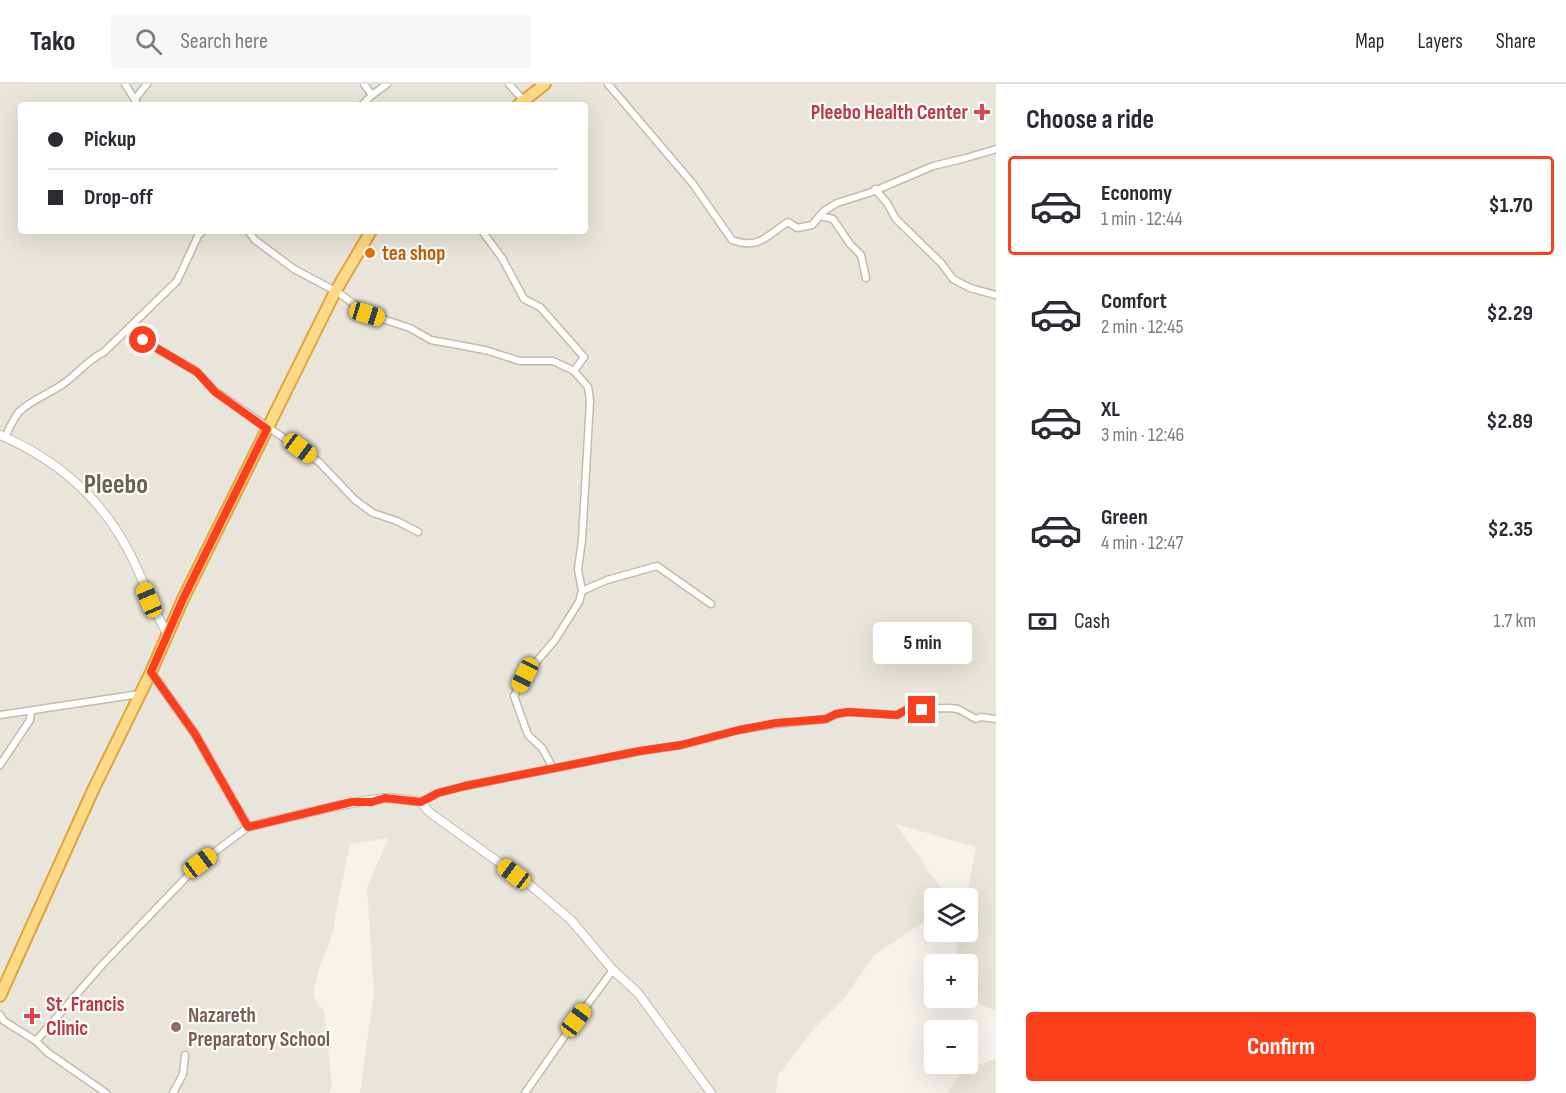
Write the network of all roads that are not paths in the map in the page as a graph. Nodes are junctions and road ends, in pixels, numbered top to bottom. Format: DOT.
graph roads {
  1 [pos="124,84"];
  2 [pos="147,84"];
  3 [pos="364,84"];
  4 [pos="387,84"];
  5 [pos="509,84"];
  6 [pos="545,84"];
  7 [pos="608,84"];
  8 [pos="372,94"];
  9 [pos="137,102"];
  10 [pos="365,102"];
  11 [pos="520,102"];
  12 [pos="522,102"];
  13 [pos="996,149"];
  14 [pos="875,189"];
  15 [pos="820,216"];
  16 [pos="199,234"];
  17 [pos="250,234"];
  18 [pos="369,234"];
  19 [pos="484,234"];
  20 [pos="866,278"];
  21 [pos="335,292"];
  22 [pos="996,295"];
  23 [pos="127,331"];
  24 [pos="574,371"];
  25 [pos="267,429"];
  26 [pos="2,436"];
  27 [pos="418,532"];
  28 [pos="582,591"];
  29 [pos="711,604"];
  30 [pos="176,613"];
  31 [pos="156,615"];
  32 [pos="167,633"];
  33 [pos="151,672"];
  34 [pos="140,694"];
  35 [pos="31,711"];
  36 [pos="0,715"];
  37 [pos="996,719"];
  38 [pos="0,765"];
  39 [pos="553,768"];
  40 [pos="421,802"];
  41 [pos="248,827"];
  42 [pos="613,970"];
  43 [pos="0,996"];
  44 [pos="0,1015"];
  45 [pos="36,1041"];
  46 [pos="185,1055"];
  47 [pos="106,1093"];
  48 [pos="173,1093"];
  49 [pos="525,1093"];
  50 [pos="711,1093"];
  1 -- 9 [label="street"];
  2 -- 9 [label="street"];
  3 -- 8 [label="street"];
  4 -- 8 [label="street"];
  5 -- 11 [label="street"];
  6 -- 12 [label="highway"];
  7 -- 15 [label="street"];
  8 -- 10 [label="street"];
  13 -- 14 [label="street"];
  14 -- 15 [label="street"];
  14 -- 22 [label="street"];
  15 -- 20 [label="street"];
  16 -- 23 [label="street"];
  17 -- 21 [label="street"];
  18 -- 21 [label="highway"];
  19 -- 24 [label="street"];
  21 -- 24 [label="street"];
  21 -- 25 [label="highway"];
  23 -- 25 [label="street"];
  23 -- 26 [label="street"];
  24 -- 28 [label="street"];
  25 -- 27 [label="street"];
  25 -- 30 [label="highway"];
  26 -- 31 [label="street"];
  28 -- 29 [label="street"];
  28 -- 39 [label="street"];
  30 -- 31 [label="street"];
  30 -- 32 [label="highway"];
  31 -- 32 [label="street"];
  32 -- 33 [label="highway"];
  33 -- 34 [label="highway"];
  33 -- 41 [label="street"];
  34 -- 35 [label="street"];
  34 -- 43 [label="highway"];
  35 -- 36 [label="street"];
  35 -- 38 [label="street"];
  37 -- 39 [label="street"];
  39 -- 40 [label="street"];
  40 -- 41 [label="street"];
  40 -- 42 [label="street"];
  41 -- 45 [label="street"];
  42 -- 49 [label="street"];
  42 -- 50 [label="street"];
  44 -- 45 [label="street"];
  45 -- 47 [label="street"];
  46 -- 48 [label="street"];
}
